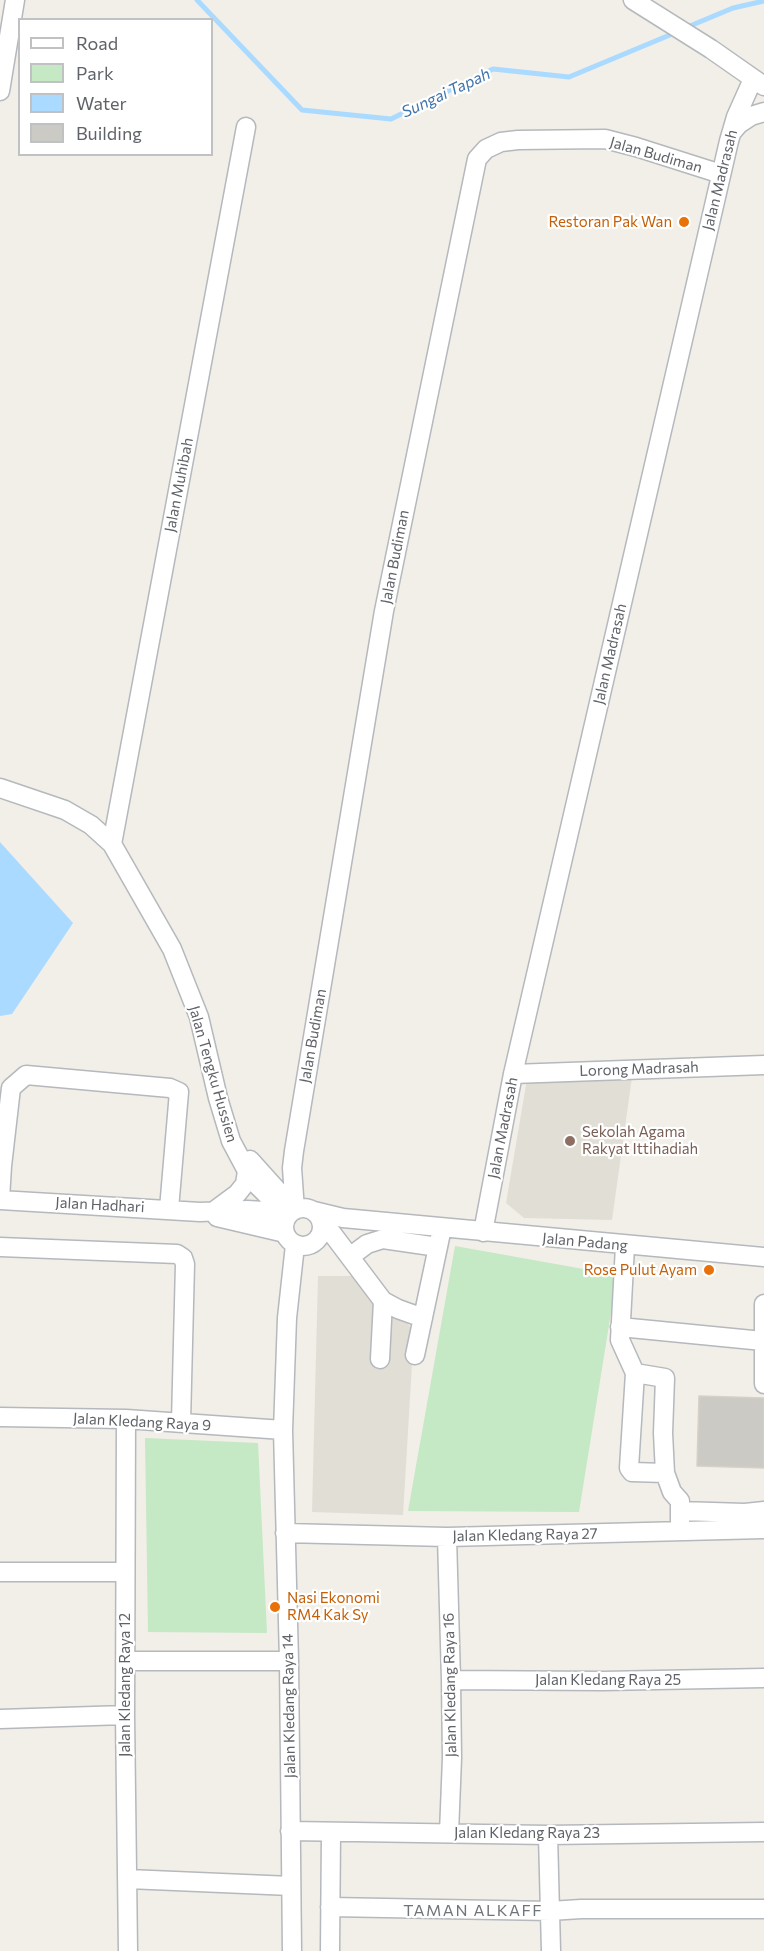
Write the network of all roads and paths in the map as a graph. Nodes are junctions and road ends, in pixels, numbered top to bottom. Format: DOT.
graph roads {
  1 [pos="15,0"];
  2 [pos="633,0"];
  3 [pos="718,54"];
  4 [pos="758,83"];
  5 [pos="0,91"];
  6 [pos="764,112"];
  7 [pos="736,117"];
  8 [pos="246,127"];
  9 [pos="730,135"];
  10 [pos="721,174"];
  11 [pos="0,788"];
  12 [pos="112,844"];
  13 [pos="764,1065"];
  14 [pos="513,1074"];
  15 [pos="294,1151"];
  16 [pos="251,1168"];
  17 [pos="0,1200"];
  18 [pos="169,1209"];
  19 [pos="207,1211"];
  20 [pos="314,1211"];
  21 [pos="406,1224"];
  22 [pos="290,1225"];
  23 [pos="442,1228"];
  24 [pos="483,1232"];
  25 [pos="323,1236"];
  26 [pos="625,1246"];
  27 [pos="0,1247"];
  28 [pos="438,1247"];
  29 [pos="351,1256"];
  30 [pos="764,1257"];
  31 [pos="383,1301"];
  32 [pos="764,1304"];
  33 [pos="287,1318"];
  34 [pos="423,1318"];
  35 [pos="620,1328"];
  36 [pos="763,1341"];
  37 [pos="415,1355"];
  38 [pos="380,1359"];
  39 [pos="635,1373"];
  40 [pos="764,1384"];
  41 [pos="0,1417"];
  42 [pos="126,1419"];
  43 [pos="181,1422"];
  44 [pos="283,1430"];
  45 [pos="665,1473"];
  46 [pos="680,1511"];
  47 [pos="764,1511"];
  48 [pos="764,1529"];
  49 [pos="680,1531"];
  50 [pos="285,1533"];
  51 [pos="447,1537"];
  52 [pos="0,1572"];
  53 [pos="124,1572"];
  54 [pos="125,1661"];
  55 [pos="289,1661"];
  56 [pos="764,1678"];
  57 [pos="451,1680"];
  58 [pos="125,1715"];
  59 [pos="0,1719"];
  60 [pos="290,1831"];
  61 [pos="331,1832"];
  62 [pos="764,1832"];
  63 [pos="449,1833"];
  64 [pos="548,1834"];
  65 [pos="128,1879"];
  66 [pos="291,1886"];
  67 [pos="330,1907"];
  68 [pos="764,1910"];
  69 [pos="550,1911"];
  70 [pos="128,1951"];
  71 [pos="292,1951"];
  72 [pos="330,1951"];
  73 [pos="550,1951"];
  1 -- 5 [label="street"];
  2 -- 3 [label="street"];
  3 -- 4 [label="street"];
  3 -- 7 [label="street"];
  4 -- 7 [label="street, Jalan Madrasah"];
  6 -- 9 [label="street"];
  7 -- 9 [label="street, Jalan Madrasah"];
  8 -- 12 [label="street, Jalan Muhibah"];
  9 -- 10 [label="street, Jalan Madrasah"];
  10 -- 14 [label="street, Jalan Madrasah"];
  10 -- 15 [label="street, Jalan Budiman"];
  11 -- 12 [label="street, Jalan Tengku Hussien"];
  12 -- 16 [label="street, Jalan Tengku Hussien"];
  13 -- 14 [label="street, Lorong Madrasah"];
  14 -- 24 [label="street, Jalan Madrasah"];
  15 -- 16 [label="street"];
  15 -- 22 [label="street, Jalan Budiman"];
  16 -- 19 [label="street"];
  16 -- 22 [label="street"];
  17 -- 18 [label="street, Jalan Hadhari"];
  17 -- 18 [label="street"];
  18 -- 19 [label="street, Jalan Hadhari"];
  19 -- 22 [label="street, Jalan Hadhari"];
  20 -- 21 [label="street, Jalan Padang"];
  20 -- 22 [label="street, Jalan Hadhari"];
  20 -- 25 [label="street"];
  21 -- 23 [label="street, Jalan Padang"];
  21 -- 25 [label="street, Jalan Padang"];
  22 -- 25 [label="street, Jalan Padang"];
  22 -- 33 [label="street, Jalan Kledang Raya 14"];
  23 -- 24 [label="street, Jalan Padang"];
  23 -- 28 [label="street"];
  24 -- 26 [label="street, Jalan Padang"];
  25 -- 29 [label="street"];
  25 -- 33 [label="street, Jalan Kledang Raya 14"];
  26 -- 30 [label="street, Jalan Padang"];
  26 -- 35 [label="street"];
  27 -- 43 [label="street"];
  28 -- 29 [label="street"];
  28 -- 34 [label="street"];
  29 -- 31 [label="street"];
  31 -- 34 [label="street"];
  31 -- 38 [label="street"];
  32 -- 36 [label="street"];
  33 -- 44 [label="street, Jalan Kledang Raya 14"];
  34 -- 37 [label="street"];
  35 -- 36 [label="street"];
  35 -- 39 [label="street"];
  36 -- 40 [label="street"];
  39 -- 45 [label="street"];
  39 -- 45 [label="street"];
  41 -- 42 [label="street, Jalan Kledang Raya 9"];
  42 -- 43 [label="street, Jalan Kledang Raya 9"];
  42 -- 53 [label="street, Jalan Kledang Raya 12"];
  43 -- 44 [label="street, Jalan Kledang Raya 9"];
  44 -- 50 [label="street, Jalan Kledang Raya 14"];
  45 -- 46 [label="street"];
  46 -- 47 [label="street"];
  46 -- 49 [label="street"];
  48 -- 49 [label="street, Jalan Kledang Raya 27"];
  49 -- 51 [label="street, Jalan Kledang Raya 27"];
  50 -- 51 [label="street, Jalan Kledang Raya 27"];
  50 -- 55 [label="street, Jalan Kledang Raya 14"];
  51 -- 57 [label="street, Jalan Kledang Raya 16"];
  52 -- 53 [label="street"];
  53 -- 54 [label="street, Jalan Kledang Raya 12"];
  54 -- 55 [label="street"];
  54 -- 58 [label="street, Jalan Kledang Raya 12"];
  55 -- 60 [label="street, Jalan Kledang Raya 14"];
  56 -- 57 [label="street, Jalan Kledang Raya 25"];
  57 -- 63 [label="street, Jalan Kledang Raya 16"];
  58 -- 59 [label="street"];
  58 -- 65 [label="street, Jalan Kledang Raya 12"];
  60 -- 61 [label="street, Jalan Kledang Raya 23"];
  60 -- 66 [label="street, Jalan Kledang Raya 14"];
  61 -- 63 [label="street, Jalan Kledang Raya 23"];
  61 -- 67 [label="street"];
  62 -- 64 [label="street, Jalan Kledang Raya 23"];
  63 -- 64 [label="street, Jalan Kledang Raya 23"];
  64 -- 69 [label="street"];
  65 -- 66 [label="street"];
  65 -- 70 [label="street, Jalan Kledang Raya 12"];
  66 -- 71 [label="street, Jalan Kledang Raya 14"];
  67 -- 69 [label="street"];
  67 -- 72 [label="street"];
  68 -- 69 [label="street"];
  69 -- 73 [label="street"];
}
